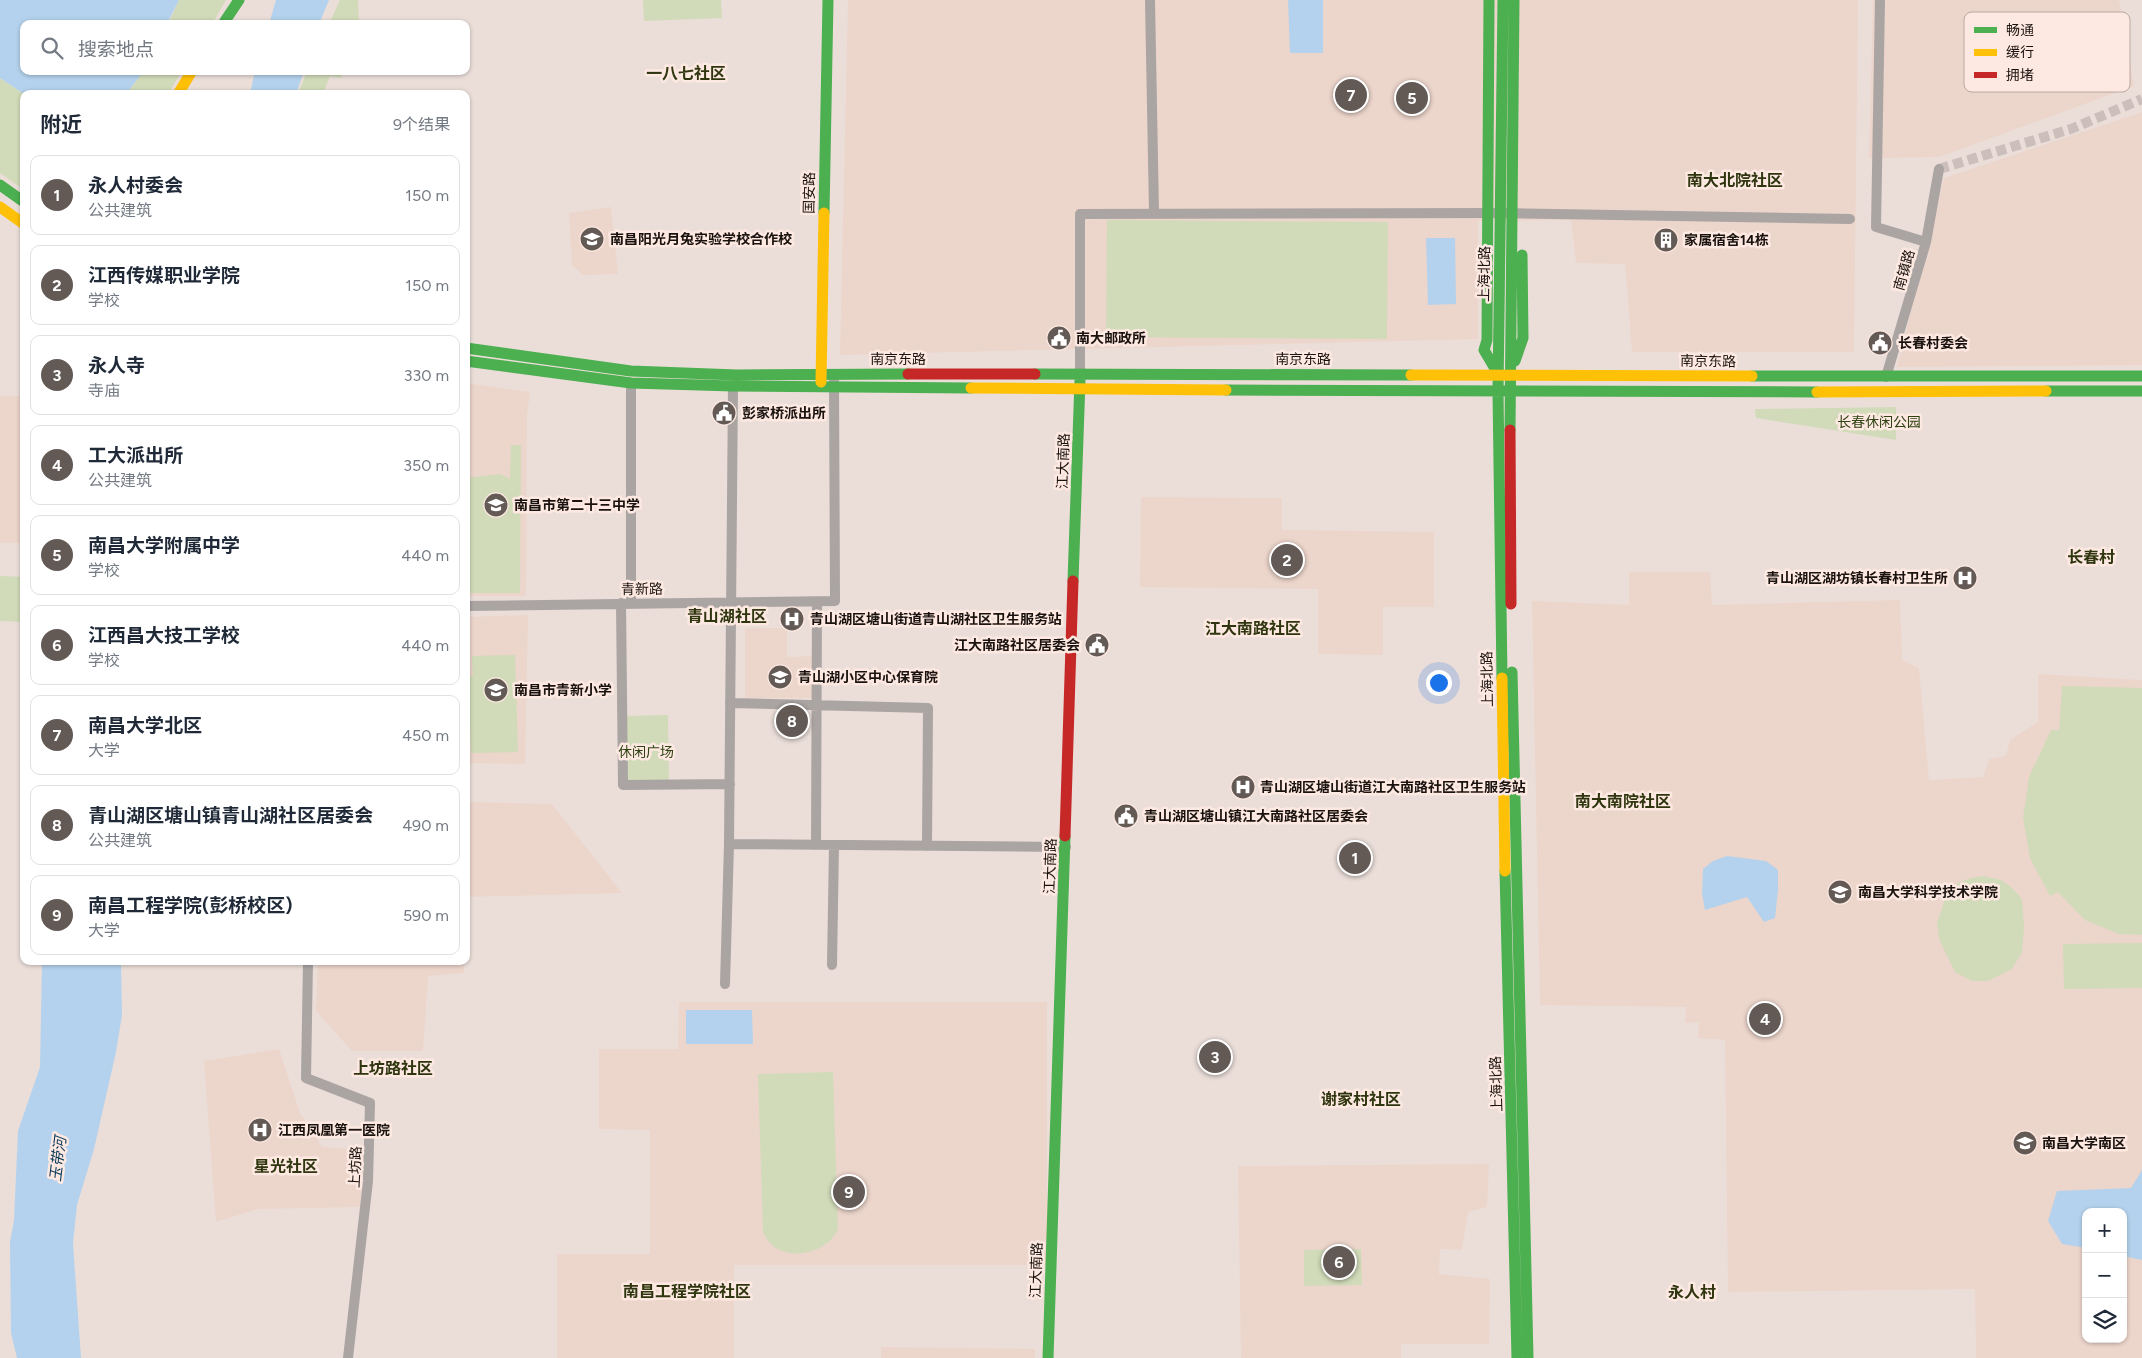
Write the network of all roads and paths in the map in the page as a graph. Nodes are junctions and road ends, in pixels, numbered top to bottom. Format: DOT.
graph roads {
  1 [pos="239,0"];
  2 [pos="828,0"];
  3 [pos="1150,0"];
  4 [pos="1489,0"];
  5 [pos="1503,0"];
  6 [pos="1514,0"];
  7 [pos="1523,0"];
  8 [pos="1880,0"];
  9 [pos="226,20"];
  10 [pos="190,75"];
  11 [pos="180,90"];
  12 [pos="1939,169"];
  13 [pos="0,185"];
  14 [pos="20,199"];
  15 [pos="0,207"];
  16 [pos="1154,212"];
  17 [pos="1487,213"];
  18 [pos="1499,213"];
  19 [pos="1517,213"];
  20 [pos="1850,219"];
  21 [pos="20,221"];
  22 [pos="1926,242"];
  23 [pos="470,349"];
  24 [pos="470,362"];
  25 [pos="822,374"];
  26 [pos="834,374"];
  27 [pos="1498,374"];
  28 [pos="1510,374"];
  29 [pos="1080,375"];
  30 [pos="2142,376"];
  31 [pos="1886,377"];
  32 [pos="631,383"];
  33 [pos="733,386"];
  34 [pos="822,386"];
  35 [pos="834,386"];
  36 [pos="1080,388"];
  37 [pos="2142,391"];
  38 [pos="1498,392"];
  39 [pos="1511,392"];
  40 [pos="731,602"];
  41 [pos="817,602"];
  42 [pos="620,603"];
  43 [pos="631,603"];
  44 [pos="470,606"];
  45 [pos="730,703"];
  46 [pos="817,704"];
  47 [pos="730,784"];
  48 [pos="729,844"];
  49 [pos="816,845"];
  50 [pos="834,845"];
  51 [pos="927,846"];
  52 [pos="1066,847"];
  53 [pos="308,965"];
  54 [pos="832,965"];
  55 [pos="725,984"];
  56 [pos="348,1358"];
  57 [pos="1048,1358"];
  58 [pos="1517,1358"];
  59 [pos="1528,1358"];
  1 -- 9 [label="main road"];
  2 -- 25 [label="main road, 国安路"];
  3 -- 16 [label="street"];
  4 -- 17 [label="main road"];
  5 -- 18 [label="main road, 上海北路"];
  6 -- 19 [label="main road, 上海北路"];
  7 -- 19 [label="main road"];
  8 -- 22 [label="street"];
  10 -- 11 [label="main road"];
  12 -- 22 [label="street, 南镇路"];
  13 -- 14 [label="main road"];
  15 -- 21 [label="main road"];
  16 -- 17 [label="street"];
  16 -- 29 [label="street"];
  17 -- 18 [label="street"];
  17 -- 27 [label="main road"];
  18 -- 19 [label="street"];
  18 -- 27 [label="main road, 上海北路"];
  19 -- 20 [label="street"];
  19 -- 28 [label="main road, 上海北路"];
  22 -- 31 [label="street, 南镇路"];
  23 -- 25 [label="main road, 南京东路"];
  24 -- 32 [label="main road, 南京东路"];
  25 -- 26 [label="main road, 南京东路"];
  25 -- 34 [label="main road, 国安路"];
  26 -- 29 [label="main road, 南京东路"];
  26 -- 35 [label="street"];
  27 -- 28 [label="main road, 南京东路"];
  27 -- 29 [label="main road, 南京东路"];
  27 -- 38 [label="main road, 上海北路"];
  28 -- 31 [label="main road, 南京东路"];
  28 -- 39 [label="main road, 上海北路"];
  29 -- 36 [label="main road, 江大南路"];
  30 -- 31 [label="main road, 南京东路"];
  32 -- 33 [label="main road, 南京东路"];
  32 -- 43 [label="street"];
  33 -- 34 [label="main road, 南京东路"];
  33 -- 40 [label="street"];
  34 -- 35 [label="main road, 南京东路"];
  35 -- 36 [label="main road, 南京东路"];
  35 -- 41 [label="street"];
  36 -- 38 [label="main road, 南京东路"];
  36 -- 52 [label="main road, 江大南路"];
  37 -- 39 [label="main road, 南京东路"];
  38 -- 39 [label="main road, 南京东路"];
  38 -- 58 [label="main road, 上海北路"];
  39 -- 59 [label="main road, 上海北路"];
  40 -- 41 [label="street, 青新路"];
  40 -- 43 [label="street, 青新路"];
  40 -- 45 [label="street"];
  41 -- 46 [label="street"];
  42 -- 43 [label="street, 青新路"];
  42 -- 44 [label="street, 青新路"];
  42 -- 47 [label="street"];
  45 -- 46 [label="street"];
  45 -- 47 [label="street"];
  46 -- 49 [label="street"];
  46 -- 51 [label="street"];
  47 -- 48 [label="street"];
  48 -- 49 [label="street"];
  48 -- 55 [label="street"];
  49 -- 50 [label="street"];
  50 -- 51 [label="street"];
  50 -- 54 [label="street"];
  51 -- 52 [label="street"];
  52 -- 57 [label="main road, 江大南路"];
  53 -- 56 [label="street, 上坊路"];
}
